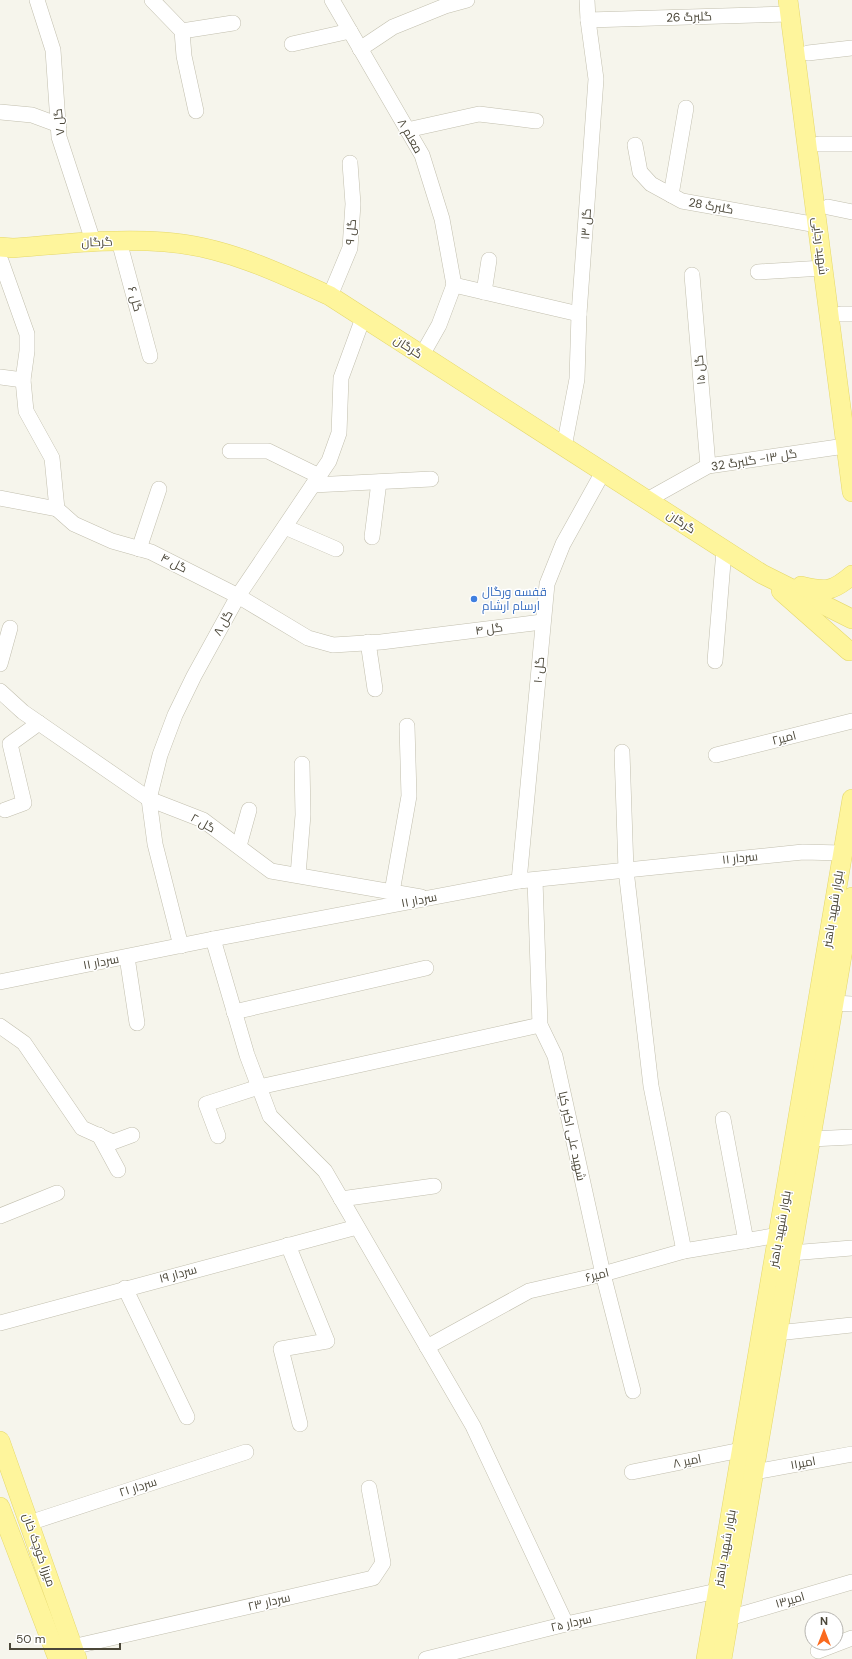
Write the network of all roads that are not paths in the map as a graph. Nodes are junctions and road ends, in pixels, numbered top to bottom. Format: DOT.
graph roads {
  1 [pos="37,0"];
  2 [pos="152,0"];
  3 [pos="332,0"];
  4 [pos="467,0"];
  5 [pos="587,0"];
  6 [pos="793,5"];
  7 [pos="588,20"];
  8 [pos="233,23"];
  9 [pos="182,31"];
  10 [pos="350,31"];
  11 [pos="292,44"];
  12 [pos="852,48"];
  13 [pos="360,49"];
  14 [pos="808,53"];
  15 [pos="686,108"];
  16 [pos="196,111"];
  17 [pos="0,112"];
  18 [pos="536,121"];
  19 [pos="59,125"];
  20 [pos="407,130"];
  21 [pos="819,144"];
  22 [pos="852,144"];
  23 [pos="635,145"];
  24 [pos="350,163"];
  25 [pos="671,195"];
  26 [pos="828,207"];
  27 [pos="852,212"];
  28 [pos="818,226"];
  29 [pos="94,241"];
  30 [pos="119,241"];
  31 [pos="4,254"];
  32 [pos="489,260"];
  33 [pos="823,268"];
  34 [pos="758,272"];
  35 [pos="692,275"];
  36 [pos="454,285"];
  37 [pos="484,292"];
  38 [pos="330,296"];
  39 [pos="579,314"];
  40 [pos="847,314"];
  41 [pos="363,318"];
  42 [pos="422,355"];
  43 [pos="150,356"];
  44 [pos="0,377"];
  45 [pos="23,380"];
  46 [pos="852,400"];
  47 [pos="845,446"];
  48 [pos="564,447"];
  49 [pos="230,452"];
  50 [pos="708,466"];
  51 [pos="603,472"];
  52 [pos="431,479"];
  53 [pos="316,480"];
  54 [pos="379,482"];
  55 [pos="160,489"];
  56 [pos="852,492"];
  57 [pos="0,498"];
  58 [pos="647,500"];
  59 [pos="57,509"];
  60 [pos="284,527"];
  61 [pos="372,537"];
  62 [pos="139,549"];
  63 [pos="336,549"];
  64 [pos="724,550"];
  65 [pos="762,574"];
  66 [pos="852,574"];
  67 [pos="238,596"];
  68 [pos="852,619"];
  69 [pos="542,622"];
  70 [pos="10,628"];
  71 [pos="852,630"];
  72 [pos="368,642"];
  73 [pos="850,654"];
  74 [pos="716,661"];
  75 [pos="0,664"];
  76 [pos="375,689"];
  77 [pos="0,691"];
  78 [pos="852,721"];
  79 [pos="39,723"];
  80 [pos="407,726"];
  81 [pos="622,752"];
  82 [pos="716,755"];
  83 [pos="302,764"];
  84 [pos="149,799"];
  85 [pos="852,799"];
  86 [pos="5,810"];
  87 [pos="249,810"];
  88 [pos="239,846"];
  89 [pos="842,853"];
  90 [pos="626,870"];
  91 [pos="298,875"];
  92 [pos="535,880"];
  93 [pos="519,881"];
  94 [pos="392,892"];
  95 [pos="852,897"];
  96 [pos="430,898"];
  97 [pos="213,939"];
  98 [pos="181,946"];
  99 [pos="127,957"];
  100 [pos="426,968"];
  101 [pos="0,982"];
  102 [pos="843,1004"];
  103 [pos="234,1012"];
  104 [pos="137,1023"];
  105 [pos="540,1025"];
  106 [pos="0,1026"];
  107 [pos="259,1087"];
  108 [pos="723,1119"];
  109 [pos="99,1135"];
  110 [pos="132,1135"];
  111 [pos="218,1136"];
  112 [pos="852,1137"];
  113 [pos="811,1139"];
  114 [pos="118,1170"];
  115 [pos="434,1186"];
  116 [pos="57,1193"];
  117 [pos="341,1199"];
  118 [pos="0,1216"];
  119 [pos="357,1226"];
  120 [pos="779,1235"];
  121 [pos="746,1241"];
  122 [pos="288,1245"];
  123 [pos="852,1248"];
  124 [pos="684,1252"];
  125 [pos="791,1254"];
  126 [pos="603,1274"];
  127 [pos="125,1288"];
  128 [pos="0,1322"];
  129 [pos="852,1325"];
  130 [pos="778,1333"];
  131 [pos="427,1346"];
  132 [pos="633,1391"];
  133 [pos="187,1416"];
  134 [pos="300,1424"];
  135 [pos="0,1441"];
  136 [pos="741,1450"];
  137 [pos="246,1452"];
  138 [pos="852,1454"];
  139 [pos="632,1472"];
  140 [pos="754,1472"];
  141 [pos="369,1488"];
  142 [pos="0,1506"];
  143 [pos="29,1523"];
  144 [pos="852,1584"];
  145 [pos="717,1591"];
  146 [pos="729,1618"];
  147 [pos="566,1624"];
  148 [pos="69,1655"];
  149 [pos="426,1659"];
  150 [pos="706,1659"];
  151 [pos="722,1659"];
  1 -- 19 [label="street, گل ۷"];
  2 -- 9 [label="street"];
  3 -- 10 [label="street, معلم ۸"];
  4 -- 13 [label="street"];
  5 -- 7 [label="street, گل ۱۳"];
  6 -- 7 [label="street, گلبرگ 26"];
  6 -- 14 [label="main road, شهید رجایی"];
  6 -- 28 [label="main road, شهید رجایی"];
  7 -- 39 [label="street, گل ۱۳"];
  8 -- 9 [label="street"];
  9 -- 16 [label="street"];
  10 -- 11 [label="street"];
  10 -- 13 [label="street, معلم ۸"];
  12 -- 14 [label="street"];
  13 -- 20 [label="street, معلم ۸"];
  14 -- 21 [label="main road, شهید رجایی"];
  15 -- 25 [label="street"];
  17 -- 19 [label="street"];
  18 -- 20 [label="street"];
  19 -- 29 [label="street, گل ۷"];
  20 -- 36 [label="street, معلم ۸"];
  21 -- 22 [label="street"];
  21 -- 26 [label="main road, شهید رجایی"];
  23 -- 25 [label="street, گلبرگ 28"];
  24 -- 38 [label="street, گل ۹"];
  25 -- 28 [label="street, گلبرگ 28"];
  26 -- 27 [label="street"];
  26 -- 40 [label="main road, شهید رجایی"];
  28 -- 33 [label="main road, شهید رجایی"];
  29 -- 30 [label="main road, گرگان"];
  29 -- 31 [label="main road, گرگان"];
  30 -- 38 [label="main road, گرگان"];
  30 -- 43 [label="street, گل ۶"];
  31 -- 45 [label="street"];
  32 -- 37 [label="street"];
  33 -- 34 [label="street"];
  33 -- 47 [label="main road, شهید رجایی"];
  35 -- 50 [label="street, گل ۱۵"];
  36 -- 37 [label="street"];
  36 -- 42 [label="street"];
  37 -- 39 [label="street"];
  38 -- 41 [label="main road, گرگان"];
  39 -- 48 [label="street, گل ۱۳"];
  40 -- 46 [label="main road, شهید رجایی"];
  41 -- 42 [label="main road, گرگان"];
  41 -- 53 [label="street, گل ۸"];
  42 -- 48 [label="main road, گرگان"];
  44 -- 45 [label="street"];
  45 -- 59 [label="street"];
  47 -- 50 [label="street, گل ۱۳- گلبرگ 32"];
  47 -- 56 [label="main road, شهید رجایی"];
  48 -- 51 [label="main road, گرگان"];
  49 -- 53 [label="street"];
  50 -- 58 [label="street, گل ۱۳- گلبرگ 32"];
  51 -- 58 [label="main road, گرگان"];
  51 -- 69 [label="street, گل ۱۰"];
  52 -- 54 [label="street"];
  53 -- 54 [label="street"];
  53 -- 60 [label="street, گل ۸"];
  54 -- 61 [label="street"];
  55 -- 62 [label="street"];
  57 -- 59 [label="street"];
  58 -- 64 [label="main road, گرگان"];
  59 -- 62 [label="street, گل ۴"];
  60 -- 63 [label="street"];
  60 -- 67 [label="street, گل ۸"];
  62 -- 67 [label="street, گل ۴"];
  64 -- 65 [label="main road, گرگان"];
  64 -- 74 [label="street"];
  65 -- 66 [label="main road"];
  65 -- 68 [label="main road"];
  65 -- 73 [label="main road"];
  67 -- 72 [label="street, گل ۴"];
  67 -- 84 [label="street, گل ۸"];
  69 -- 72 [label="street, گل ۴"];
  69 -- 93 [label="street, گل ۱۰"];
  70 -- 75 [label="street"];
  71 -- 73 [label="main road"];
  72 -- 76 [label="street"];
  77 -- 79 [label="street, گل ۲"];
  78 -- 82 [label="street, امیر۲"];
  79 -- 84 [label="street, گل ۲"];
  79 -- 86 [label="street"];
  80 -- 94 [label="street"];
  81 -- 90 [label="street"];
  83 -- 91 [label="street"];
  84 -- 88 [label="street, گل ۲"];
  84 -- 98 [label="street, گل ۸"];
  85 -- 89 [label="main road, بلوار شهید باهنر"];
  87 -- 88 [label="street"];
  88 -- 91 [label="street, گل ۲"];
  89 -- 90 [label="street, سردار ۱۱"];
  89 -- 120 [label="main road, بلوار شهید باهنر"];
  90 -- 92 [label="street, سردار ۱۱"];
  90 -- 124 [label="street"];
  91 -- 94 [label="street, گل ۲"];
  92 -- 93 [label="street, سردار ۱۱"];
  92 -- 105 [label="street, شهید علی اکبر کیا"];
  93 -- 96 [label="street, سردار ۱۱"];
  94 -- 96 [label="street, گل ۲"];
  95 -- 102 [label="main road, بلوار شهید باهنر"];
  96 -- 97 [label="street, سردار ۱۱"];
  97 -- 98 [label="street, سردار ۱۱"];
  97 -- 103 [label="street"];
  98 -- 99 [label="street, سردار ۱۱"];
  99 -- 101 [label="street, سردار ۱۱"];
  99 -- 104 [label="street"];
  100 -- 103 [label="street"];
  102 -- 113 [label="main road, بلوار شهید باهنر"];
  103 -- 107 [label="street"];
  105 -- 107 [label="street"];
  105 -- 126 [label="street, شهید علی اکبر کیا"];
  106 -- 109 [label="street"];
  107 -- 111 [label="street"];
  107 -- 117 [label="street"];
  108 -- 121 [label="street"];
  109 -- 110 [label="street"];
  109 -- 114 [label="street"];
  112 -- 113 [label="street"];
  113 -- 125 [label="main road, بلوار شهید باهنر"];
  115 -- 117 [label="street"];
  116 -- 118 [label="street"];
  117 -- 119 [label="street"];
  119 -- 122 [label="street, سردار ۱۹"];
  119 -- 131 [label="street"];
  120 -- 121 [label="street, امیر۶"];
  120 -- 136 [label="main road, بلوار شهید باهنر"];
  121 -- 124 [label="street, امیر۶"];
  122 -- 127 [label="street, سردار ۱۹"];
  122 -- 134 [label="street"];
  123 -- 125 [label="street"];
  124 -- 126 [label="street, امیر۶"];
  125 -- 130 [label="main road, بلوار شهید باهنر"];
  126 -- 131 [label="street, امیر۶"];
  126 -- 132 [label="street, شهید علی اکبر کیا"];
  127 -- 128 [label="street, سردار ۱۹"];
  127 -- 133 [label="street"];
  129 -- 130 [label="street"];
  130 -- 140 [label="main road, بلوار شهید باهنر"];
  131 -- 147 [label="street"];
  135 -- 143 [label="main road, میرزا کوچک خان"];
  136 -- 139 [label="street, امیر ۸"];
  136 -- 145 [label="main road, بلوار شهید باهنر"];
  137 -- 143 [label="street, سردار ۲۱"];
  138 -- 140 [label="street, امیر۱۱"];
  140 -- 146 [label="main road, بلوار شهید باهنر"];
  141 -- 148 [label="street, سردار ۲۳"];
  142 -- 148 [label="main road, میرزا کوچک خان"];
  143 -- 148 [label="main road, میرزا کوچک خان"];
  144 -- 146 [label="street, امیر۱۳"];
  145 -- 147 [label="street, سردار ۲۵"];
  145 -- 150 [label="main road, بلوار شهید باهنر"];
  146 -- 151 [label="main road, بلوار شهید باهنر"];
  147 -- 149 [label="street, سردار ۲۵"];
}
